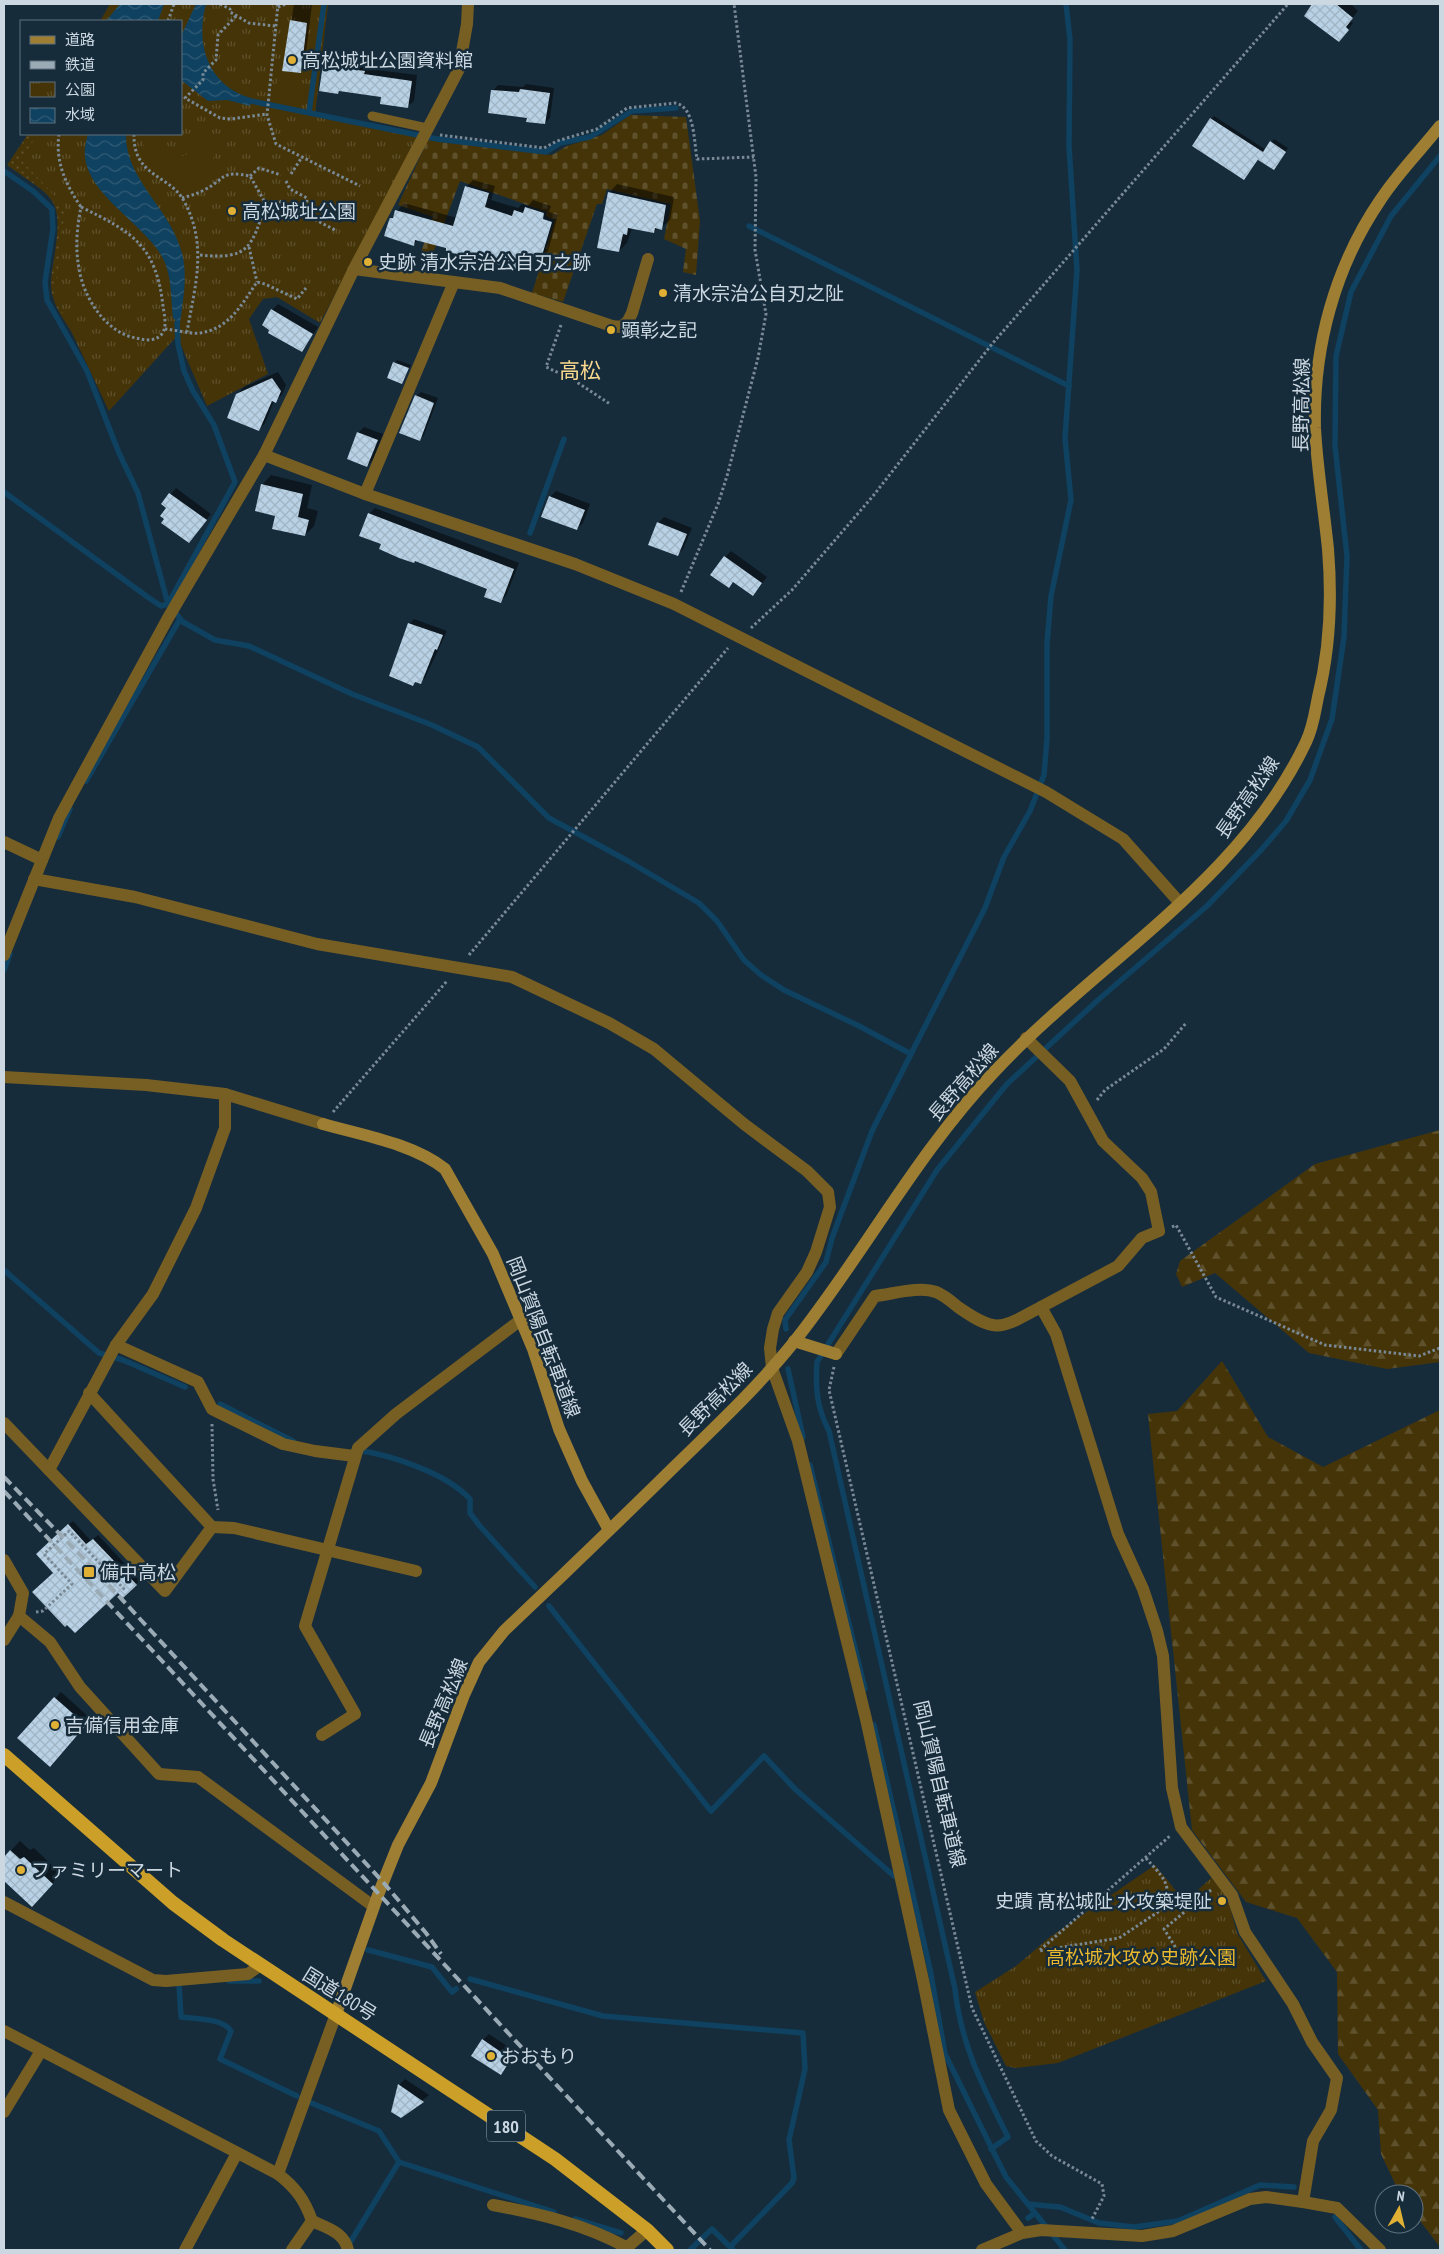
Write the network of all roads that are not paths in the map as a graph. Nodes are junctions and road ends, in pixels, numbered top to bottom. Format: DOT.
graph roads {
  1 [pos="468,4"];
  2 [pos="372,116"];
  3 [pos="1440,126"];
  4 [pos="426,130"];
  5 [pos="648,259"];
  6 [pos="354,269"];
  7 [pos="454,282"];
  8 [pos="264,455"];
  9 [pos="365,494"];
  10 [pos="4,842"];
  11 [pos="42,860"];
  12 [pos="38,879"];
  13 [pos="1180,903"];
  14 [pos="4,955"];
  15 [pos="1030,1041"];
  16 [pos="4,1077"];
  17 [pos="225,1094"];
  18 [pos="324,1124"];
  19 [pos="1041,1307"];
  20 [pos="522,1319"];
  21 [pos="794,1341"];
  22 [pos="112,1352"];
  23 [pos="834,1354"];
  24 [pos="772,1368"];
  25 [pos="89,1393"];
  26 [pos="4,1423"];
  27 [pos="356,1452"];
  28 [pos="49,1470"];
  29 [pos="217,1527"];
  30 [pos="609,1530"];
  31 [pos="326,1550"];
  32 [pos="4,1560"];
  33 [pos="416,1570"];
  34 [pos="19,1616"];
  35 [pos="4,1640"];
  36 [pos="322,1735"];
  37 [pos="4,1755"];
  38 [pos="4,1902"];
  39 [pos="373,1906"];
  40 [pos="259,1966"];
  41 [pos="336,2014"];
  42 [pos="4,2031"];
  43 [pos="41,2051"];
  44 [pos="4,2112"];
  45 [pos="237,2152"];
  46 [pos="278,2174"];
  47 [pos="1303,2202"];
  48 [pos="494,2205"];
  49 [pos="312,2221"];
  50 [pos="647,2230"];
  51 [pos="1022,2233"];
  52 [pos="348,2248"];
  53 [pos="625,2249"];
  54 [pos="184,2250"];
  55 [pos="292,2250"];
  56 [pos="667,2250"];
  57 [pos="982,2250"];
  58 [pos="1380,2250"];
  1 -- 4 [label="street"];
  2 -- 4 [label="lane"];
  3 -- 13 [label="main road, 長野高松線"];
  4 -- 6 [label="street"];
  5 -- 7 [label="street"];
  6 -- 7 [label="street"];
  6 -- 8 [label="street"];
  7 -- 9 [label="street"];
  8 -- 9 [label="street"];
  8 -- 11 [label="street"];
  9 -- 13 [label="street"];
  10 -- 11 [label="street"];
  11 -- 12 [label="street"];
  12 -- 14 [label="street"];
  12 -- 24 [label="street"];
  13 -- 15 [label="main road, 長野高松線"];
  15 -- 19 [label="street"];
  15 -- 21 [label="main road, 長野高松線"];
  16 -- 17 [label="street"];
  17 -- 18 [label="street"];
  17 -- 22 [label="street"];
  18 -- 20 [label="main road, 岡山賀陽自転車道線"];
  19 -- 23 [label="street"];
  19 -- 47 [label="street"];
  20 -- 27 [label="street"];
  20 -- 30 [label="main road, 岡山賀陽自転車道線"];
  21 -- 23 [label="main road"];
  21 -- 24 [label="main road, 長野高松線"];
  22 -- 25 [label="street"];
  22 -- 27 [label="street"];
  24 -- 30 [label="main road, 長野高松線"];
  24 -- 51 [label="street"];
  25 -- 28 [label="street"];
  25 -- 29 [label="street"];
  26 -- 28 [label="street"];
  27 -- 31 [label="street"];
  28 -- 29 [label="street"];
  29 -- 31 [label="street"];
  30 -- 39 [label="main road, 長野高松線"];
  31 -- 33 [label="street"];
  31 -- 36 [label="street"];
  32 -- 34 [label="street"];
  34 -- 35 [label="street"];
  34 -- 39 [label="street"];
  37 -- 40 [label="highway, 国道180号 / 180"];
  38 -- 40 [label="street"];
  39 -- 41 [label="main road, 長野高松線"];
  40 -- 41 [label="highway, 国道180号 / 180"];
  41 -- 46 [label="street"];
  41 -- 50 [label="highway, 国道180号 / 180"];
  42 -- 43 [label="street"];
  43 -- 44 [label="street"];
  43 -- 45 [label="street"];
  45 -- 46 [label="street"];
  45 -- 54 [label="street"];
  46 -- 49 [label="street"];
  47 -- 51 [label="street"];
  47 -- 58 [label="street"];
  48 -- 53 [label="street"];
  49 -- 52 [label="street"];
  49 -- 55 [label="street"];
  50 -- 53 [label="street"];
  50 -- 56 [label="highway, 国道180号 / 180"];
  51 -- 57 [label="street"];
}
